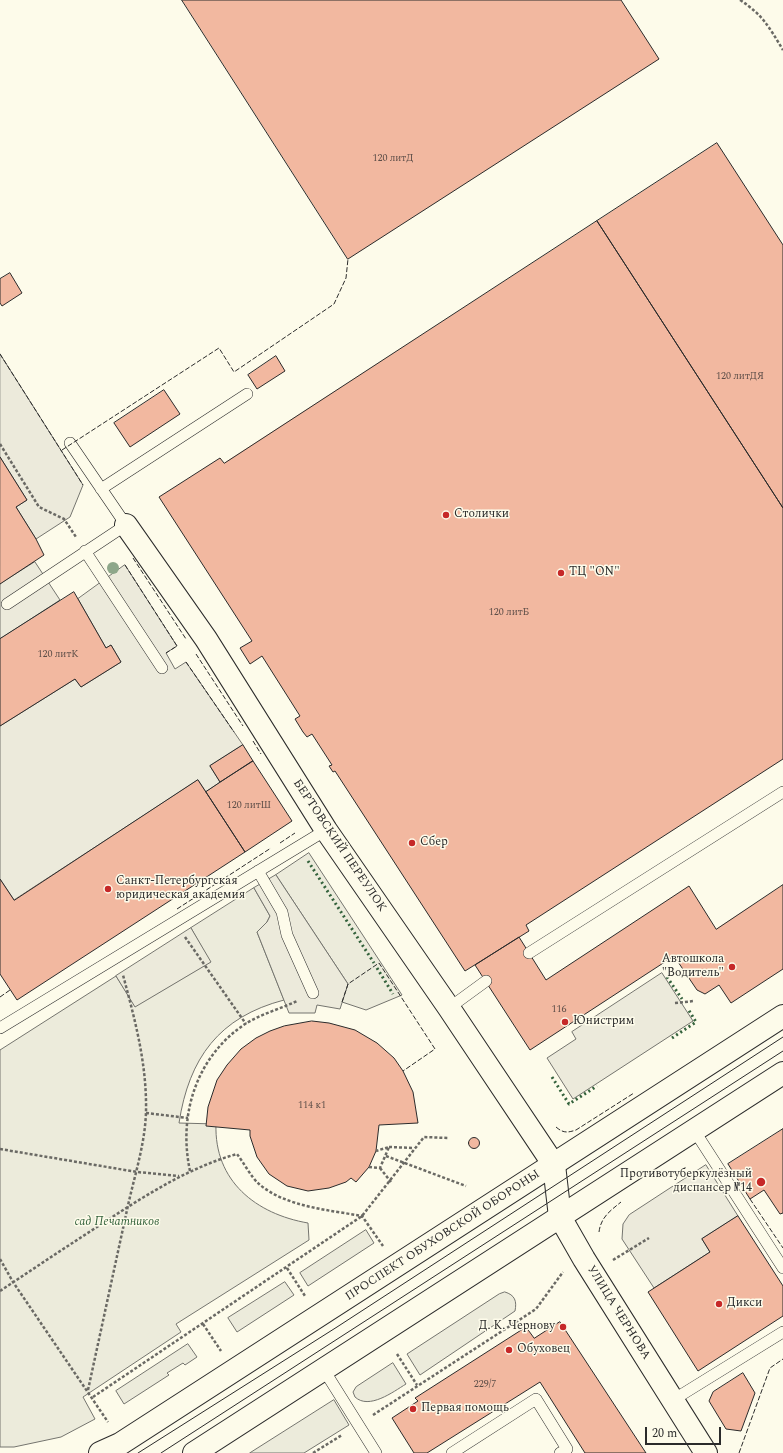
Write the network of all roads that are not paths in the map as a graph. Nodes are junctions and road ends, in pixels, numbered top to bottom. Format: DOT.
graph roads {
  1 [pos="247,394"];
  2 [pos="70,443"];
  3 [pos="101,489"];
  4 [pos="126,525"];
  5 [pos="85,551"];
  6 [pos="7,604"];
  7 [pos="162,668"];
  8 [pos="783,792"];
  9 [pos="326,830"];
  10 [pos="258,871"];
  11 [pos="529,953"];
  12 [pos="486,981"];
  13 [pos="313,993"];
  14 [pos="449,1008"];
  15 [pos="783,1016"];
  16 [pos="0,1028"];
  17 [pos="783,1073"];
  18 [pos="694,1130"];
  19 [pos="554,1165"];
  20 [pos="560,1217"];
  21 [pos="783,1268"];
  22 [pos="783,1332"];
  23 [pos="324,1370"];
  24 [pos="673,1400"];
  25 [pos="566,1452"];
  26 [pos="100,1453"];
  27 [pos="194,1453"];
  28 [pos="376,1453"];
  29 [pos="452,1453"];
  30 [pos="706,1453"];
  1 -- 3 [label="lane"];
  2 -- 3 [label="lane"];
  3 -- 4 [label="lane"];
  4 -- 5 [label="lane"];
  4 -- 9 [label="main road, БЕРТОВСКИЙ ПЕРЕУЛОК"];
  5 -- 6 [label="lane"];
  5 -- 7 [label="lane"];
  8 -- 11 [label="lane"];
  9 -- 10 [label="lane"];
  9 -- 14 [label="main road, БЕРТОВСКИЙ ПЕРЕУЛОК"];
  10 -- 13 [label="lane"];
  10 -- 16 [label="lane"];
  12 -- 14 [label="lane"];
  14 -- 19 [label="main road, БЕРТОВСКИЙ ПЕРЕУЛОК"];
  15 -- 19 [label="main road, ПРОСПЕКТ ОБУХОВСКОЙ ОБОРОНЫ"];
  17 -- 18 [label="main road"];
  18 -- 20 [label="main road"];
  18 -- 21 [label="lane"];
  19 -- 20 [label="main road, УЛИЦА ЧЕРНОВА"];
  19 -- 26 [label="main road, ПРОСПЕКТ ОБУХОВСКОЙ ОБОРОНЫ"];
  20 -- 23 [label="main road"];
  20 -- 24 [label="main road, УЛИЦА ЧЕРНОВА"];
  22 -- 24 [label="lane"];
  23 -- 27 [label="main road"];
  23 -- 28 [label="lane"];
  24 -- 30 [label="main road, УЛИЦА ЧЕРНОВА"];
  25 -- 29 [label="lane"];
}
